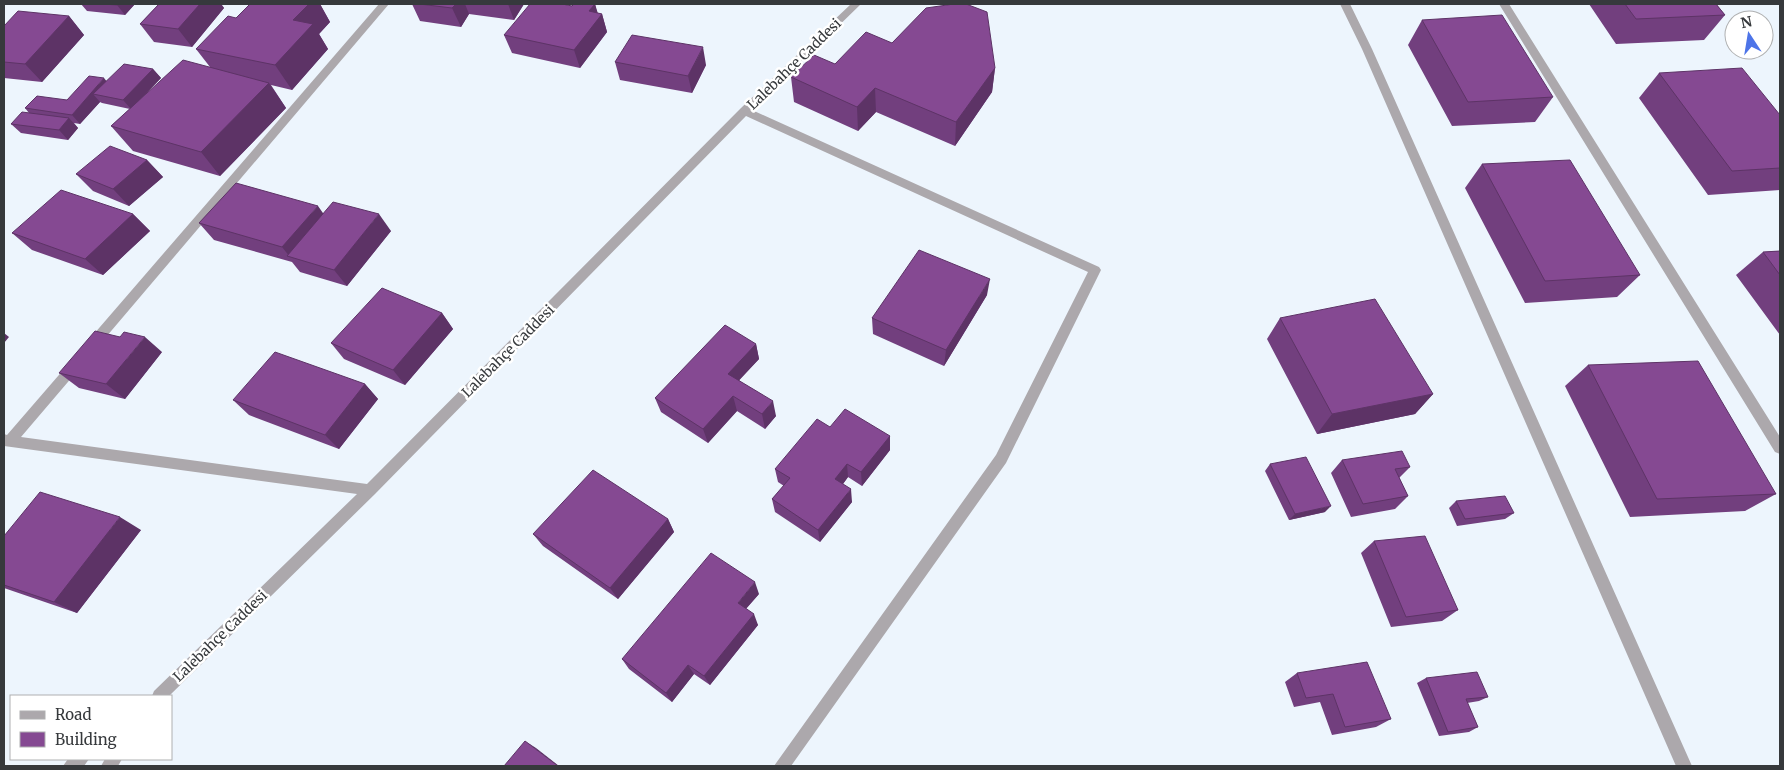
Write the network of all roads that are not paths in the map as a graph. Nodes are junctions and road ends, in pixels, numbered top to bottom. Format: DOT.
graph roads {
  1 [pos="384,4"];
  2 [pos="856,4"];
  3 [pos="1345,4"];
  4 [pos="1504,4"];
  5 [pos="745,111"];
  6 [pos="7,440"];
  7 [pos="1780,448"];
  8 [pos="370,490"];
  9 [pos="159,695"];
  10 [pos="782,766"];
  11 [pos="1684,766"];
  1 -- 6 [label="street"];
  2 -- 5 [label="street, Lalebahçe Caddesi"];
  3 -- 11 [label="street"];
  4 -- 7 [label="street"];
  5 -- 8 [label="street, Lalebahçe Caddesi"];
  5 -- 10 [label="street"];
  6 -- 8 [label="street"];
  8 -- 9 [label="street, Lalebahçe Caddesi"];
}
